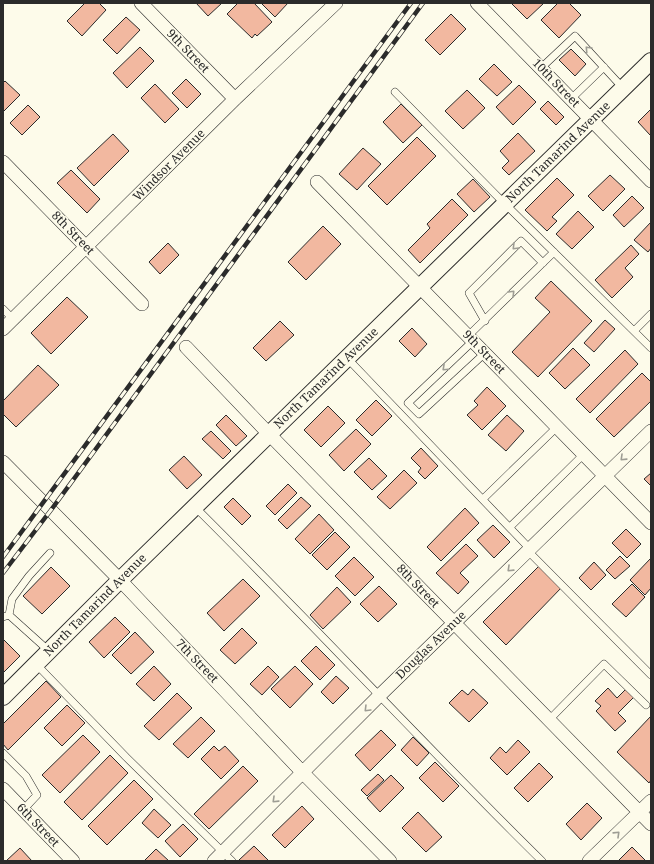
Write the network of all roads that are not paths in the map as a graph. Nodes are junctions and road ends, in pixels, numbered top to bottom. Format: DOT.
graph roads {
  1 [pos="142,3"];
  2 [pos="336,3"];
  3 [pos="477,3"];
  4 [pos="651,61"];
  5 [pos="604,67"];
  6 [pos="541,68"];
  7 [pos="624,88"];
  8 [pos="395,92"];
  9 [pos="571,99"];
  10 [pos="235,100"];
  11 [pos="591,120"];
  12 [pos="3,162"];
  13 [pos="651,180"];
  14 [pos="317,182"];
  15 [pos="505,204"];
  16 [pos="86,247"];
  17 [pos="554,252"];
  18 [pos="543,263"];
  19 [pos="420,287"];
  20 [pos="142,304"];
  21 [pos="3,309"];
  22 [pos="651,314"];
  23 [pos="13,319"];
  24 [pos="485,321"];
  25 [pos="3,329"];
  26 [pos="634,331"];
  27 [pos="471,339"];
  28 [pos="186,347"];
  29 [pos="651,348"];
  30 [pos="485,353"];
  31 [pos="347,358"];
  32 [pos="557,427"];
  33 [pos="651,431"];
  34 [pos="269,434"];
  35 [pos="584,454"];
  36 [pos="3,462"];
  37 [pos="605,476"];
  38 [pos="483,499"];
  39 [pos="194,507"];
  40 [pos="651,523"];
  41 [pos="510,527"];
  42 [pos="529,550"];
  43 [pos="50,553"];
  44 [pos="120,580"];
  45 [pos="6,616"];
  46 [pos="454,623"];
  47 [pos="49,651"];
  48 [pos="36,664"];
  49 [pos="651,675"];
  50 [pos="380,696"];
  51 [pos="3,697"];
  52 [pos="646,705"];
  53 [pos="549,720"];
  54 [pos="3,753"];
  55 [pos="303,773"];
  56 [pos="3,789"];
  57 [pos="651,801"];
  58 [pos="23,810"];
  59 [pos="639,812"];
  60 [pos="651,824"];
  61 [pos="228,856"];
  62 [pos="73,861"];
  63 [pos="214,861"];
  64 [pos="390,861"];
  65 [pos="542,861"];
  66 [pos="589,861"];
  1 -- 10 [label="street, 9th Street"];
  2 -- 10 [label="street, Windsor Avenue"];
  3 -- 6 [label="street, 10th Street"];
  4 -- 7 [label="street, North Tamarind Avenue"];
  5 -- 6 [label="lane, one-way"];
  5 -- 7 [label="lane"];
  5 -- 9 [label="lane"];
  6 -- 9 [label="street, 10th Street"];
  7 -- 11 [label="street, North Tamarind Avenue"];
  8 -- 15 [label="lane"];
  9 -- 11 [label="street, 10th Street"];
  10 -- 16 [label="street, Windsor Avenue"];
  11 -- 13 [label="street, 10th Street"];
  11 -- 15 [label="street, North Tamarind Avenue"];
  12 -- 16 [label="street, 8th Street"];
  14 -- 19 [label="street, 9th Street"];
  15 -- 17 [label="lane"];
  15 -- 19 [label="street, North Tamarind Avenue"];
  16 -- 20 [label="street, 8th Street"];
  16 -- 23 [label="street, Windsor Avenue"];
  17 -- 18 [label="lane"];
  17 -- 26 [label="lane"];
  24 -- 18 [label="lane, one-way"];
  18 -- 24 [label="lane, one-way"];
  19 -- 27 [label="street, 9th Street"];
  19 -- 31 [label="street, North Tamarind Avenue"];
  21 -- 23 [label="lane"];
  22 -- 26 [label="lane"];
  23 -- 25 [label="street, Windsor Avenue"];
  24 -- 27 [label="lane"];
  26 -- 29 [label="lane"];
  27 -- 30 [label="street, 9th Street"];
  27 -- 30 [label="lane, one-way"];
  28 -- 34 [label="street, 8th Street"];
  30 -- 32 [label="street, 9th Street"];
  31 -- 34 [label="street, North Tamarind Avenue"];
  31 -- 38 [label="lane"];
  32 -- 35 [label="street, 9th Street"];
  32 -- 38 [label="lane"];
  33 -- 37 [label="street, Douglas Avenue, one-way"];
  34 -- 39 [label="street, North Tamarind Avenue"];
  34 -- 46 [label="street, 8th Street"];
  35 -- 37 [label="street, 9th Street"];
  35 -- 41 [label="lane"];
  36 -- 44 [label="street, 7th Street"];
  37 -- 40 [label="street, 9th Street"];
  37 -- 42 [label="street, Douglas Avenue"];
  38 -- 41 [label="lane"];
  39 -- 44 [label="street, North Tamarind Avenue"];
  39 -- 50 [label="lane"];
  41 -- 42 [label="lane"];
  42 -- 46 [label="street, Douglas Avenue, one-way"];
  42 -- 49 [label="lane"];
  43 -- 45 [label="lane"];
  44 -- 47 [label="street, North Tamarind Avenue"];
  44 -- 55 [label="street, 7th Street"];
  45 -- 47 [label="lane"];
  46 -- 50 [label="street, Douglas Avenue"];
  46 -- 53 [label="street, 8th Street"];
  47 -- 48 [label="street, North Tamarind Avenue"];
  48 -- 51 [label="street, North Tamarind Avenue"];
  48 -- 61 [label="lane"];
  50 -- 55 [label="street, Douglas Avenue, one-way"];
  50 -- 65 [label="lane"];
  52 -- 53 [label="lane"];
  53 -- 59 [label="street, 8th Street"];
  54 -- 58 [label="lane"];
  55 -- 61 [label="street, Douglas Avenue, one-way"];
  55 -- 64 [label="street, 7th Street"];
  56 -- 58 [label="street, 6th Street"];
  57 -- 59 [label="street"];
  58 -- 62 [label="street, 6th Street"];
  59 -- 60 [label="street, 8th Street"];
  66 -- 59 [label="street, one-way"];
  61 -- 63 [label="street, Douglas Avenue"];
}
